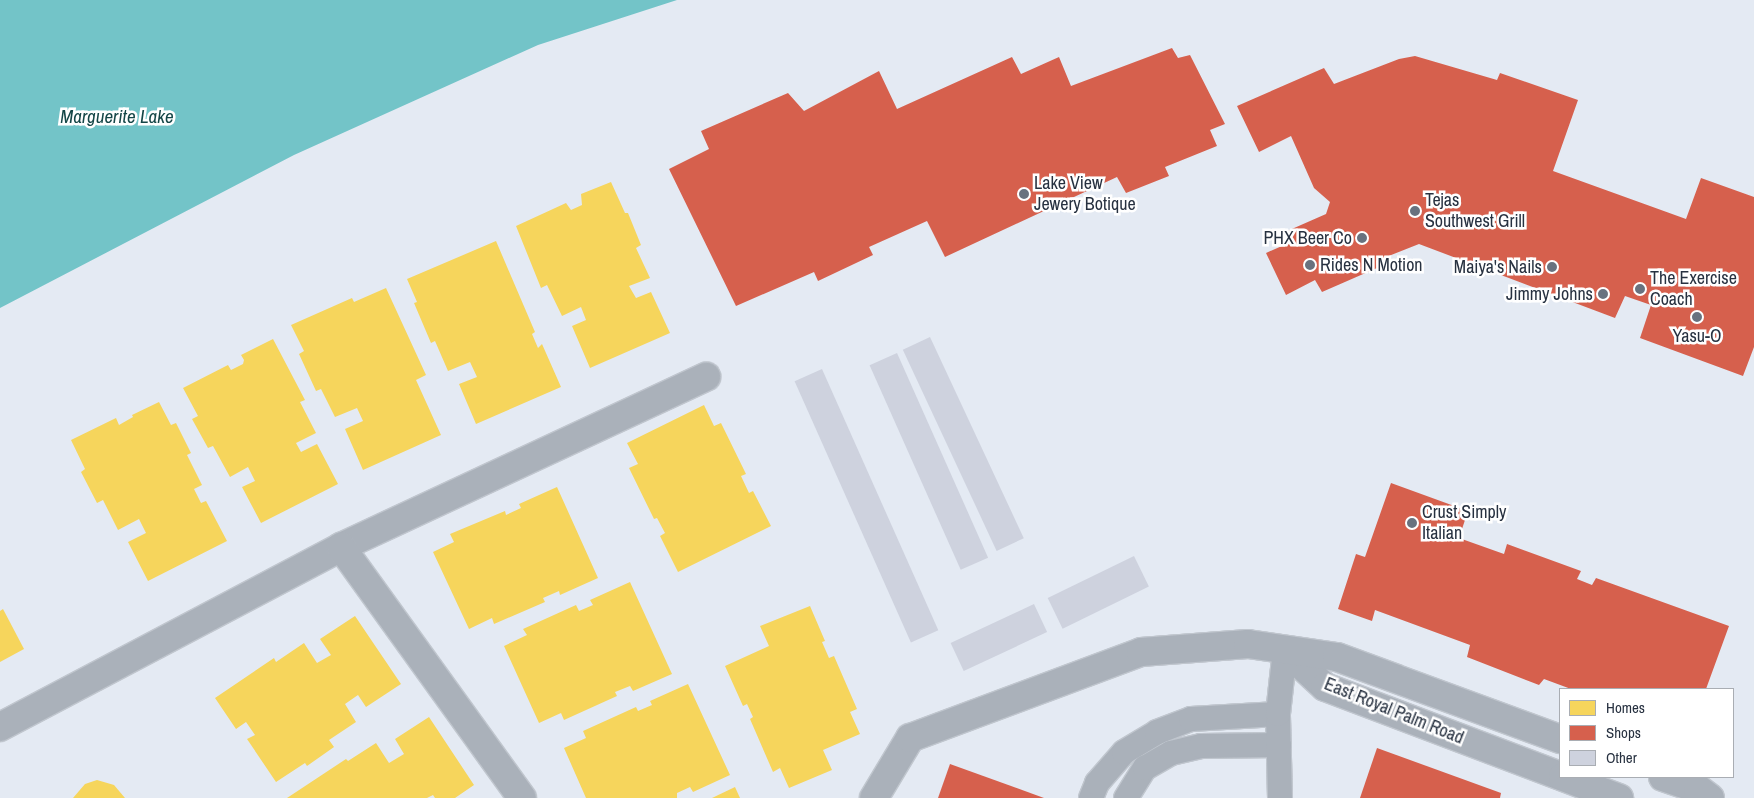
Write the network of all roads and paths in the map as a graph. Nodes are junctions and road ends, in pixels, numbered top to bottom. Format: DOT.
graph roads {
  1 [pos="706,377"];
  2 [pos="342,547"];
  3 [pos="1285,650"];
  4 [pos="1278,714"];
  5 [pos="0,727"];
  6 [pos="1559,739"];
  7 [pos="1279,745"];
  8 [pos="1559,775"];
  9 [pos="1567,778"];
  10 [pos="1666,778"];
  11 [pos="522,798"];
  12 [pos="874,798"];
  13 [pos="1091,798"];
  14 [pos="1126,798"];
  15 [pos="1280,798"];
  16 [pos="1619,798"];
  17 [pos="1710,798"];
  1 -- 2 [label="street"];
  2 -- 5 [label="street"];
  2 -- 11 [label="street"];
  3 -- 4 [label="lane"];
  3 -- 6 [label="street, East Royal Palm Road"];
  3 -- 8 [label="street, East Royal Palm Road"];
  3 -- 12 [label="street"];
  4 -- 7 [label="lane"];
  4 -- 13 [label="lane"];
  7 -- 14 [label="lane"];
  7 -- 15 [label="lane"];
  9 -- 16 [label="street, East Royal Palm Road"];
  10 -- 17 [label="street"];
}
